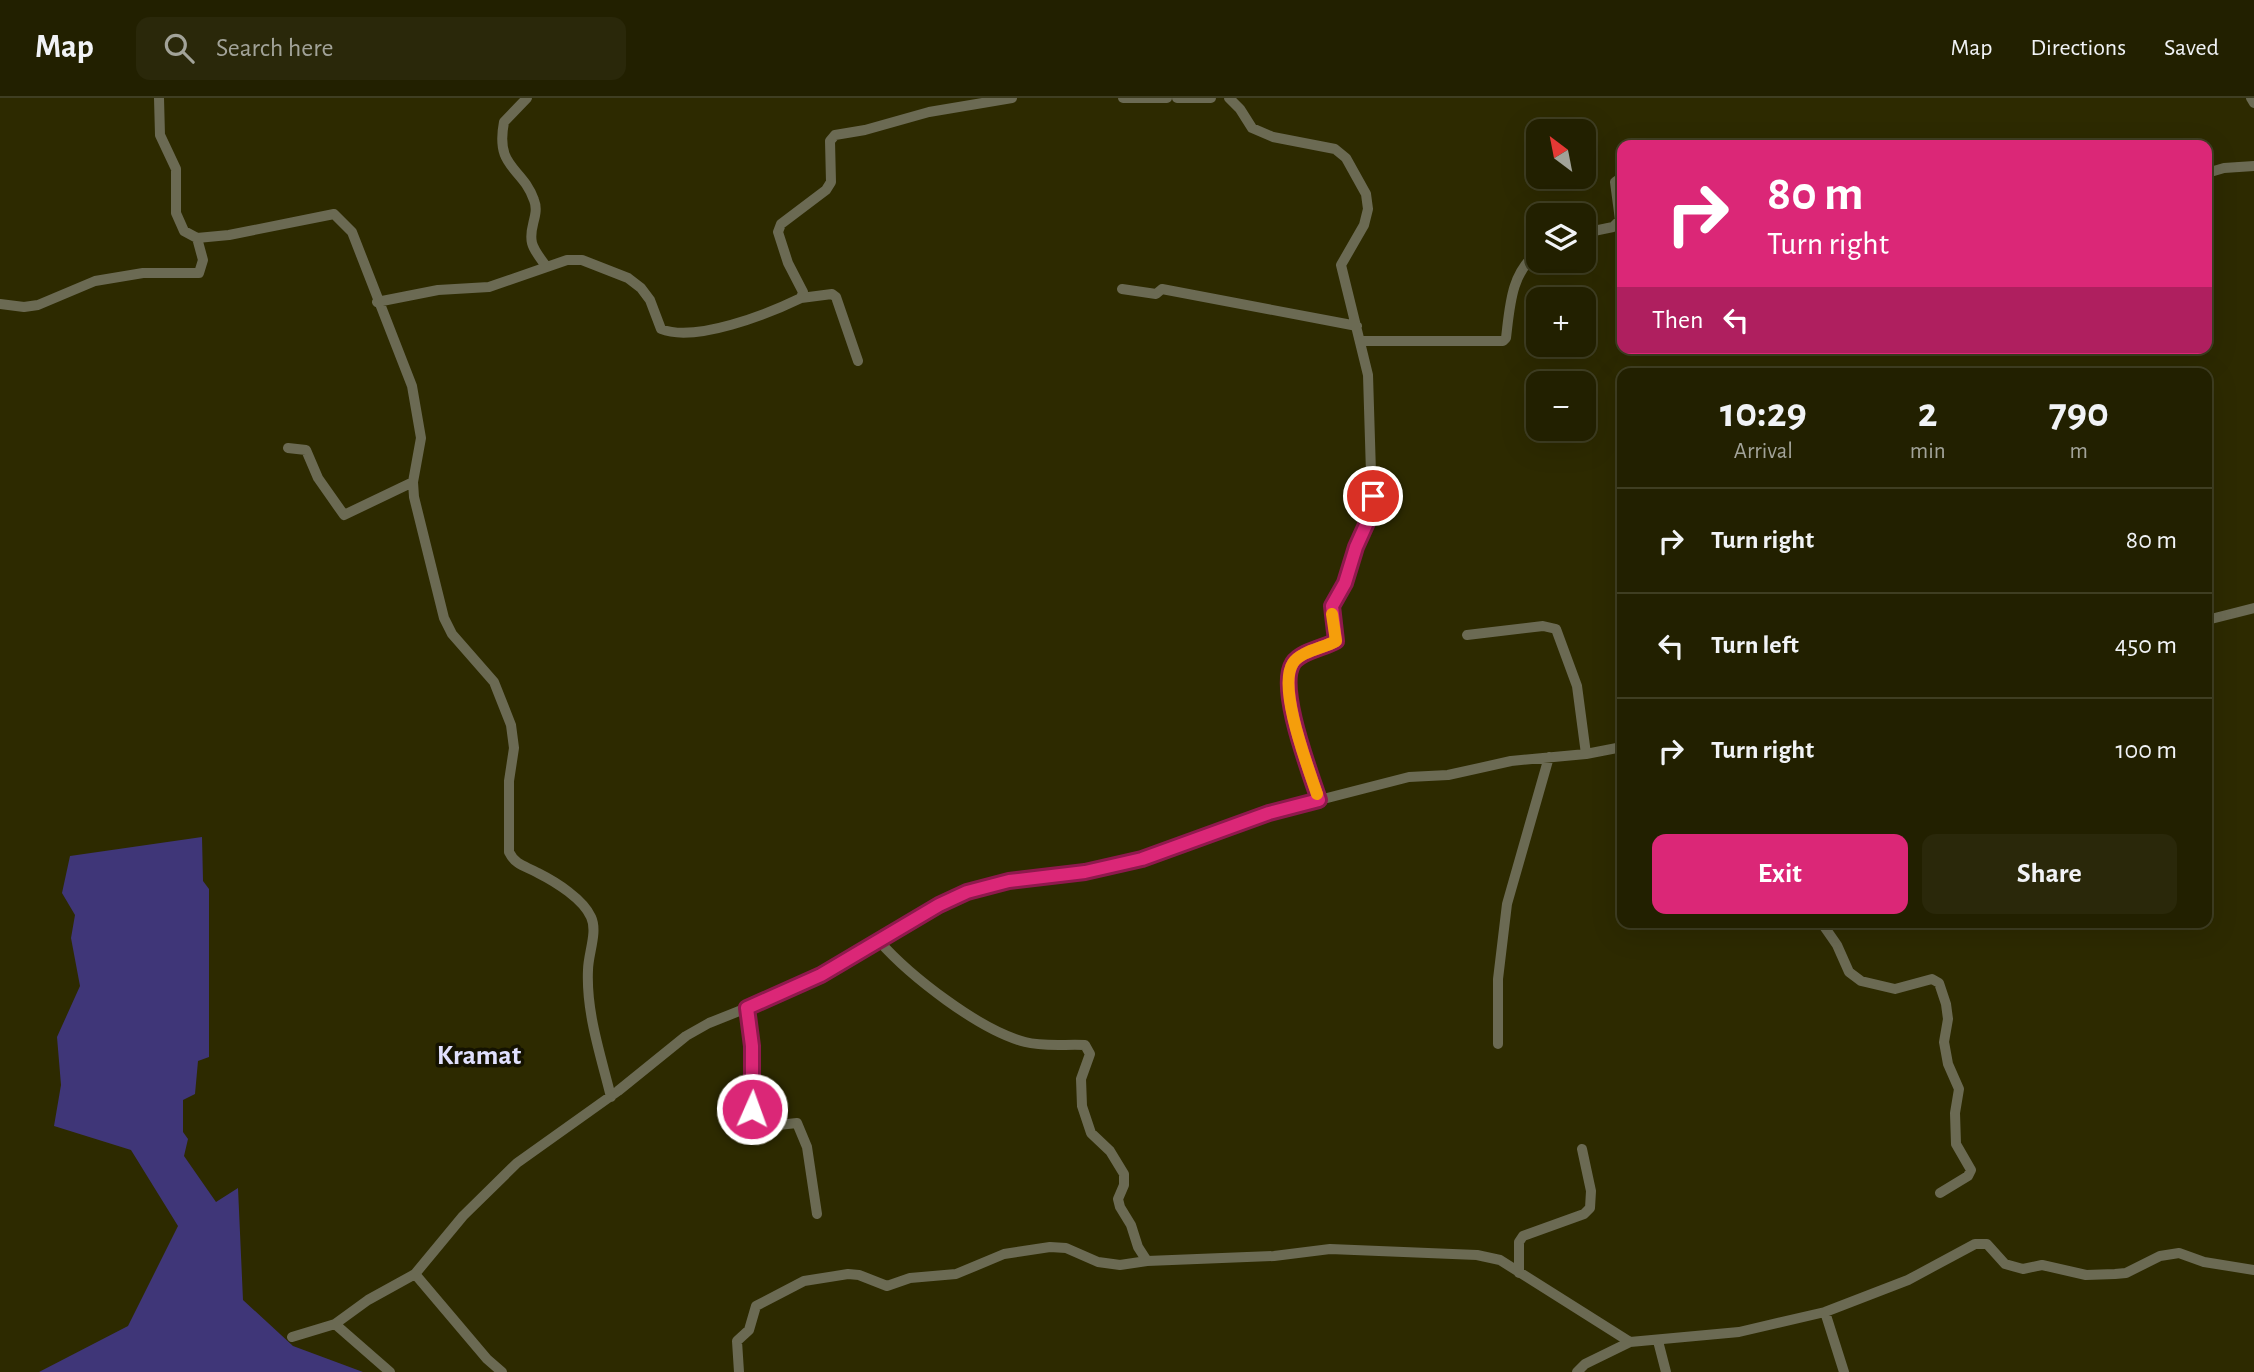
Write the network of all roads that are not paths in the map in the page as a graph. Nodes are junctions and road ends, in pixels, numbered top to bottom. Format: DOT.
graph roads {
  1 [pos="159,98"];
  2 [pos="527,98"];
  3 [pos="1012,98"];
  4 [pos="1123,98"];
  5 [pos="1167,98"];
  6 [pos="1177,98"];
  7 [pos="1212,98"];
  8 [pos="1229,98"];
  9 [pos="2251,98"];
  10 [pos="975,101"];
  11 [pos="2254,103"];
  12 [pos="2254,166"];
  13 [pos="2212,172"];
  14 [pos="1617,223"];
  15 [pos="1596,231"];
  16 [pos="197,238"];
  17 [pos="1526,261"];
  18 [pos="546,266"];
  19 [pos="1122,289"];
  20 [pos="801,298"];
  21 [pos="377,302"];
  22 [pos="0,304"];
  23 [pos="1357,326"];
  24 [pos="1361,341"];
  25 [pos="858,361"];
  26 [pos="288,448"];
  27 [pos="413,482"];
  28 [pos="2254,608"];
  29 [pos="2212,619"];
  30 [pos="1467,635"];
  31 [pos="1617,748"];
  32 [pos="1586,754"];
  33 [pos="1549,757"];
  34 [pos="1319,800"];
  35 [pos="1825,928"];
  36 [pos="879,941"];
  37 [pos="747,1008"];
  38 [pos="1498,1044"];
  39 [pos="611,1097"];
  40 [pos="1582,1149"];
  41 [pos="1940,1193"];
  42 [pos="817,1214"];
  43 [pos="1147,1261"];
  44 [pos="2254,1270"];
  45 [pos="1519,1273"];
  46 [pos="415,1274"];
  47 [pos="1825,1312"];
  48 [pos="335,1324"];
  49 [pos="292,1337"];
  50 [pos="1658,1341"];
  51 [pos="1630,1342"];
  52 [pos="390,1372"];
  53 [pos="502,1372"];
  54 [pos="739,1372"];
  55 [pos="1577,1372"];
  56 [pos="1666,1372"];
  57 [pos="1844,1372"];
  1 -- 16 [label="street"];
  2 -- 18 [label="street"];
  3 -- 10 [label="street"];
  4 -- 5 [label="street"];
  6 -- 7 [label="street"];
  8 -- 23 [label="street"];
  9 -- 11 [label="street"];
  10 -- 20 [label="street"];
  12 -- 13 [label="street"];
  14 -- 15 [label="street"];
  16 -- 21 [label="street"];
  16 -- 22 [label="street"];
  17 -- 24 [label="street"];
  18 -- 20 [label="street"];
  18 -- 21 [label="street"];
  19 -- 23 [label="street"];
  20 -- 25 [label="street"];
  21 -- 27 [label="street"];
  23 -- 24 [label="street"];
  24 -- 34 [label="street"];
  26 -- 27 [label="street"];
  27 -- 39 [label="street"];
  28 -- 29 [label="street"];
  30 -- 32 [label="street"];
  31 -- 32 [label="street"];
  32 -- 33 [label="street"];
  33 -- 34 [label="street"];
  33 -- 38 [label="street"];
  34 -- 36 [label="street"];
  35 -- 41 [label="street"];
  36 -- 37 [label="street"];
  36 -- 43 [label="street"];
  37 -- 39 [label="street"];
  37 -- 42 [label="street"];
  39 -- 46 [label="street"];
  40 -- 45 [label="street"];
  43 -- 45 [label="street"];
  43 -- 54 [label="street"];
  44 -- 47 [label="street"];
  45 -- 51 [label="street"];
  46 -- 48 [label="street"];
  46 -- 53 [label="street"];
  47 -- 50 [label="street"];
  47 -- 57 [label="street"];
  48 -- 49 [label="street"];
  48 -- 52 [label="street"];
  50 -- 51 [label="street"];
  50 -- 56 [label="street"];
  51 -- 55 [label="street"];
}
